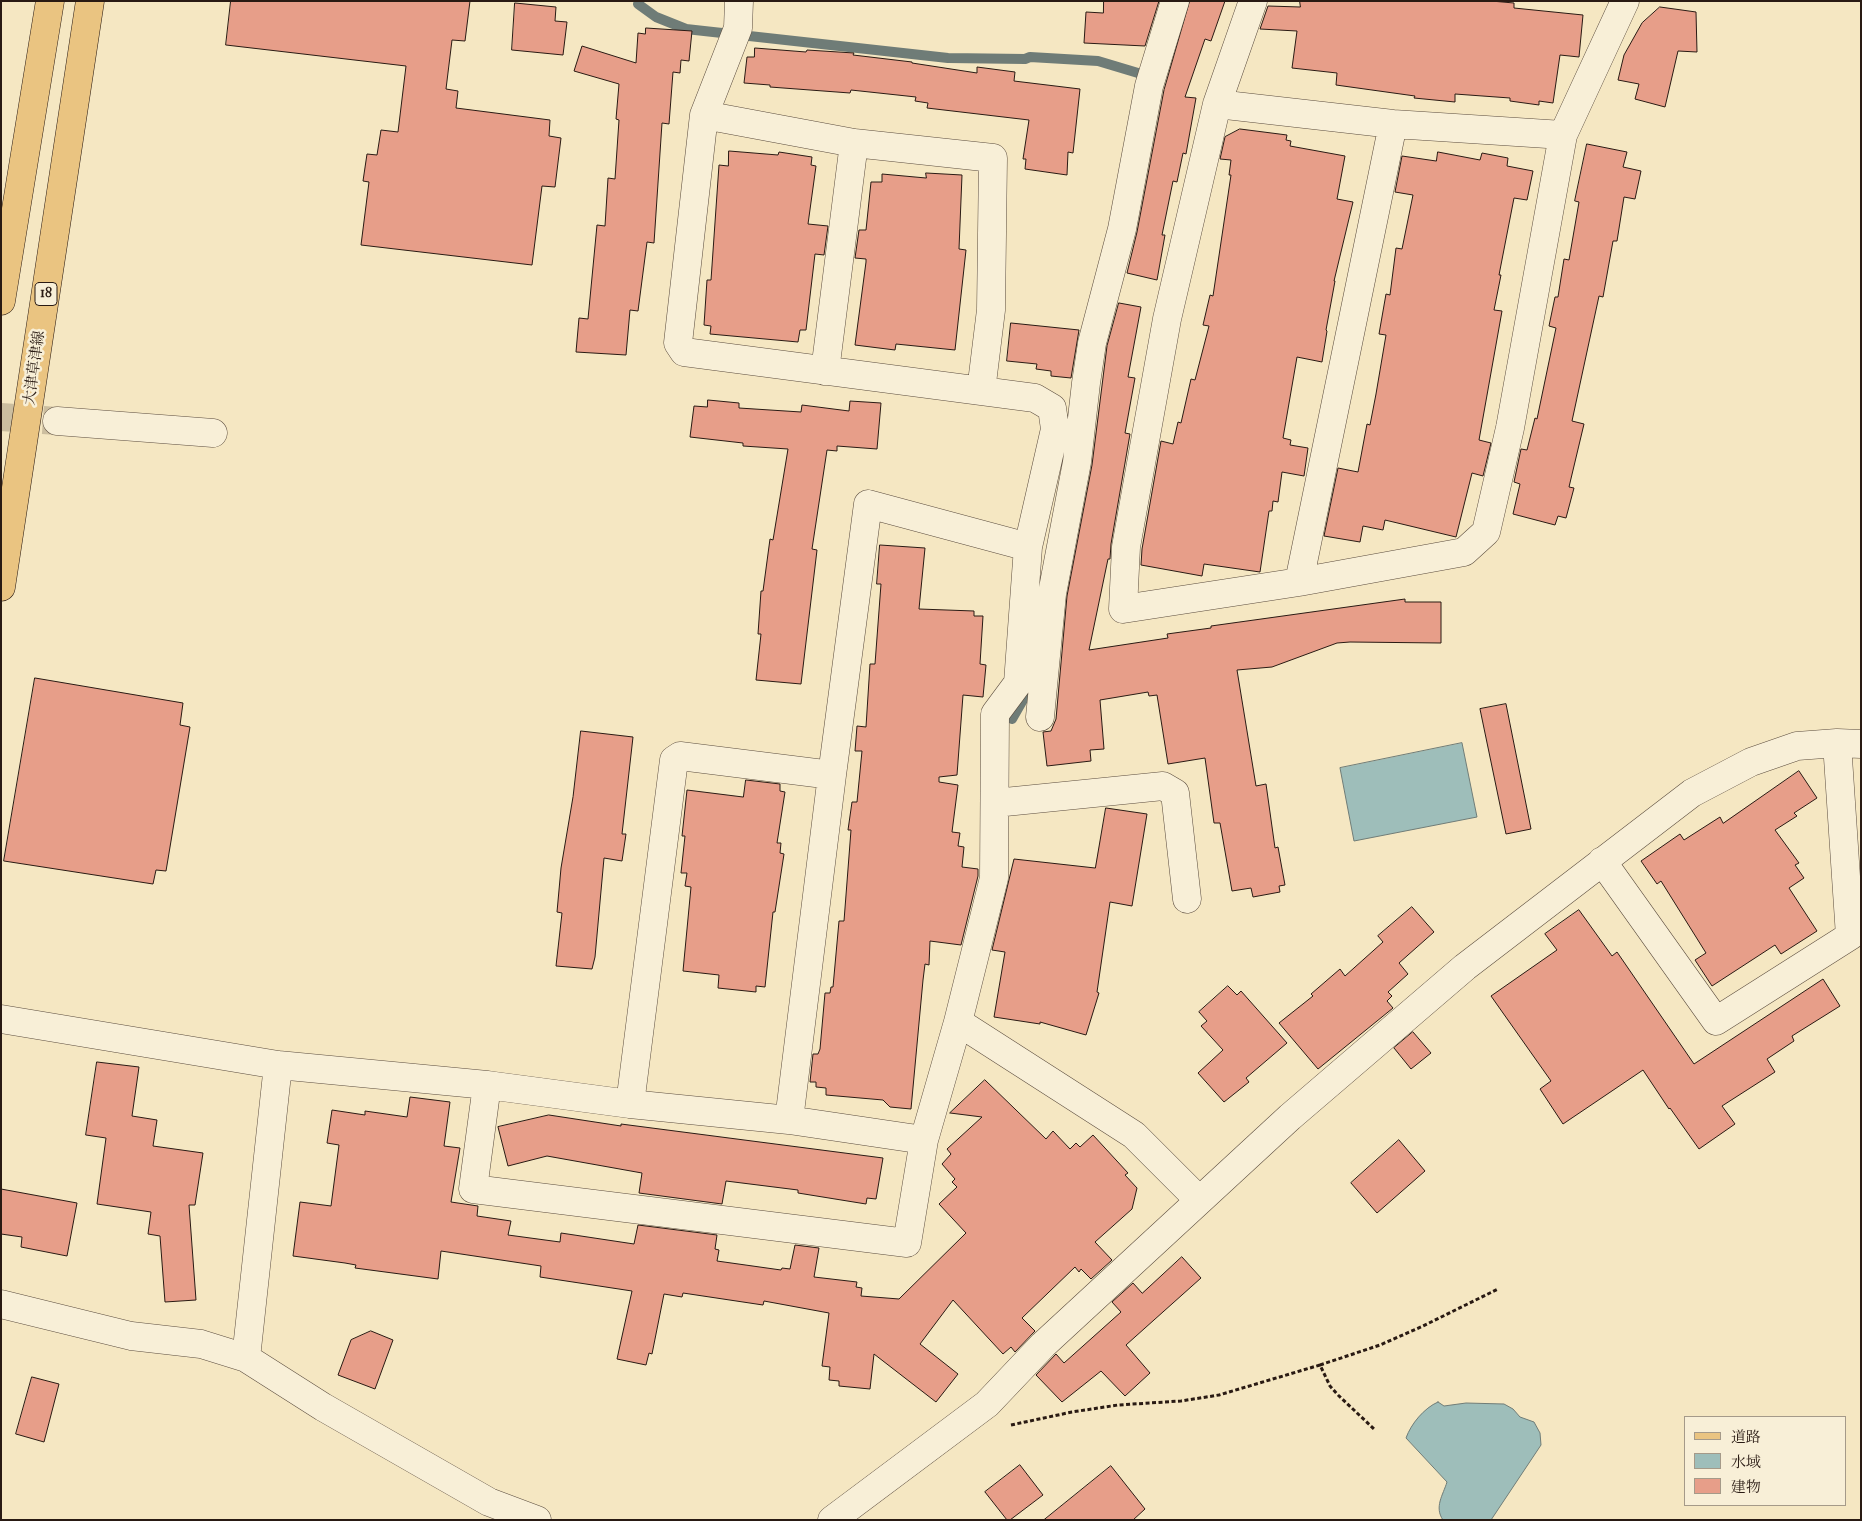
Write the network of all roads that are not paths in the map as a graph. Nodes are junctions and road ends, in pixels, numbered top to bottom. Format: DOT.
graph roads {
  1 [pos="50,1"];
  2 [pos="90,1"];
  3 [pos="739,1"];
  4 [pos="1175,1"];
  5 [pos="1253,1"];
  6 [pos="1625,1"];
  7 [pos="1217,104"];
  8 [pos="704,115"];
  9 [pos="1392,124"];
  10 [pos="1563,135"];
  11 [pos="854,143"];
  12 [pos="1,300"];
  13 [pos="825,371"];
  14 [pos="981,391"];
  15 [pos="57,422"];
  16 [pos="213,434"];
  17 [pos="1028,547"];
  18 [pos="1299,582"];
  19 [pos="1,587"];
  20 [pos="1040,717"];
  21 [pos="1849,743"];
  22 [pos="832,775"];
  23 [pos="995,803"];
  24 [pos="1602,861"];
  25 [pos="1187,898"];
  26 [pos="1,1019"];
  27 [pos="958,1022"];
  28 [pos="278,1065"];
  29 [pos="487,1085"];
  30 [pos="630,1104"];
  31 [pos="789,1120"];
  32 [pos="924,1140"];
  33 [pos="1199,1200"];
  34 [pos="1,1304"];
  35 [pos="246,1358"];
  36 [pos="537,1520"];
  37 [pos="832,1520"];
  1 -- 12 [label="main road"];
  2 -- 19 [label="main road, 大津草津線 / 18"];
  3 -- 8 [label="street"];
  4 -- 20 [label="street"];
  5 -- 7 [label="street"];
  6 -- 10 [label="street"];
  7 -- 9 [label="street"];
  7 -- 18 [label="street"];
  8 -- 11 [label="street"];
  8 -- 13 [label="street"];
  9 -- 10 [label="street"];
  9 -- 18 [label="street"];
  10 -- 18 [label="street"];
  11 -- 13 [label="street"];
  11 -- 14 [label="street"];
  13 -- 14 [label="street"];
  14 -- 17 [label="street"];
  15 -- 16 [label="street"];
  17 -- 22 [label="street"];
  17 -- 23 [label="street"];
  21 -- 24 [label="street"];
  21 -- 24 [label="street"];
  22 -- 30 [label="street"];
  22 -- 31 [label="street"];
  23 -- 25 [label="street"];
  23 -- 27 [label="street"];
  24 -- 33 [label="street"];
  26 -- 28 [label="street"];
  27 -- 32 [label="street"];
  27 -- 33 [label="street"];
  28 -- 29 [label="street"];
  28 -- 35 [label="street"];
  29 -- 30 [label="street"];
  29 -- 32 [label="street"];
  30 -- 31 [label="street"];
  31 -- 32 [label="street"];
  33 -- 37 [label="street"];
  34 -- 35 [label="street"];
  35 -- 36 [label="street"];
}
